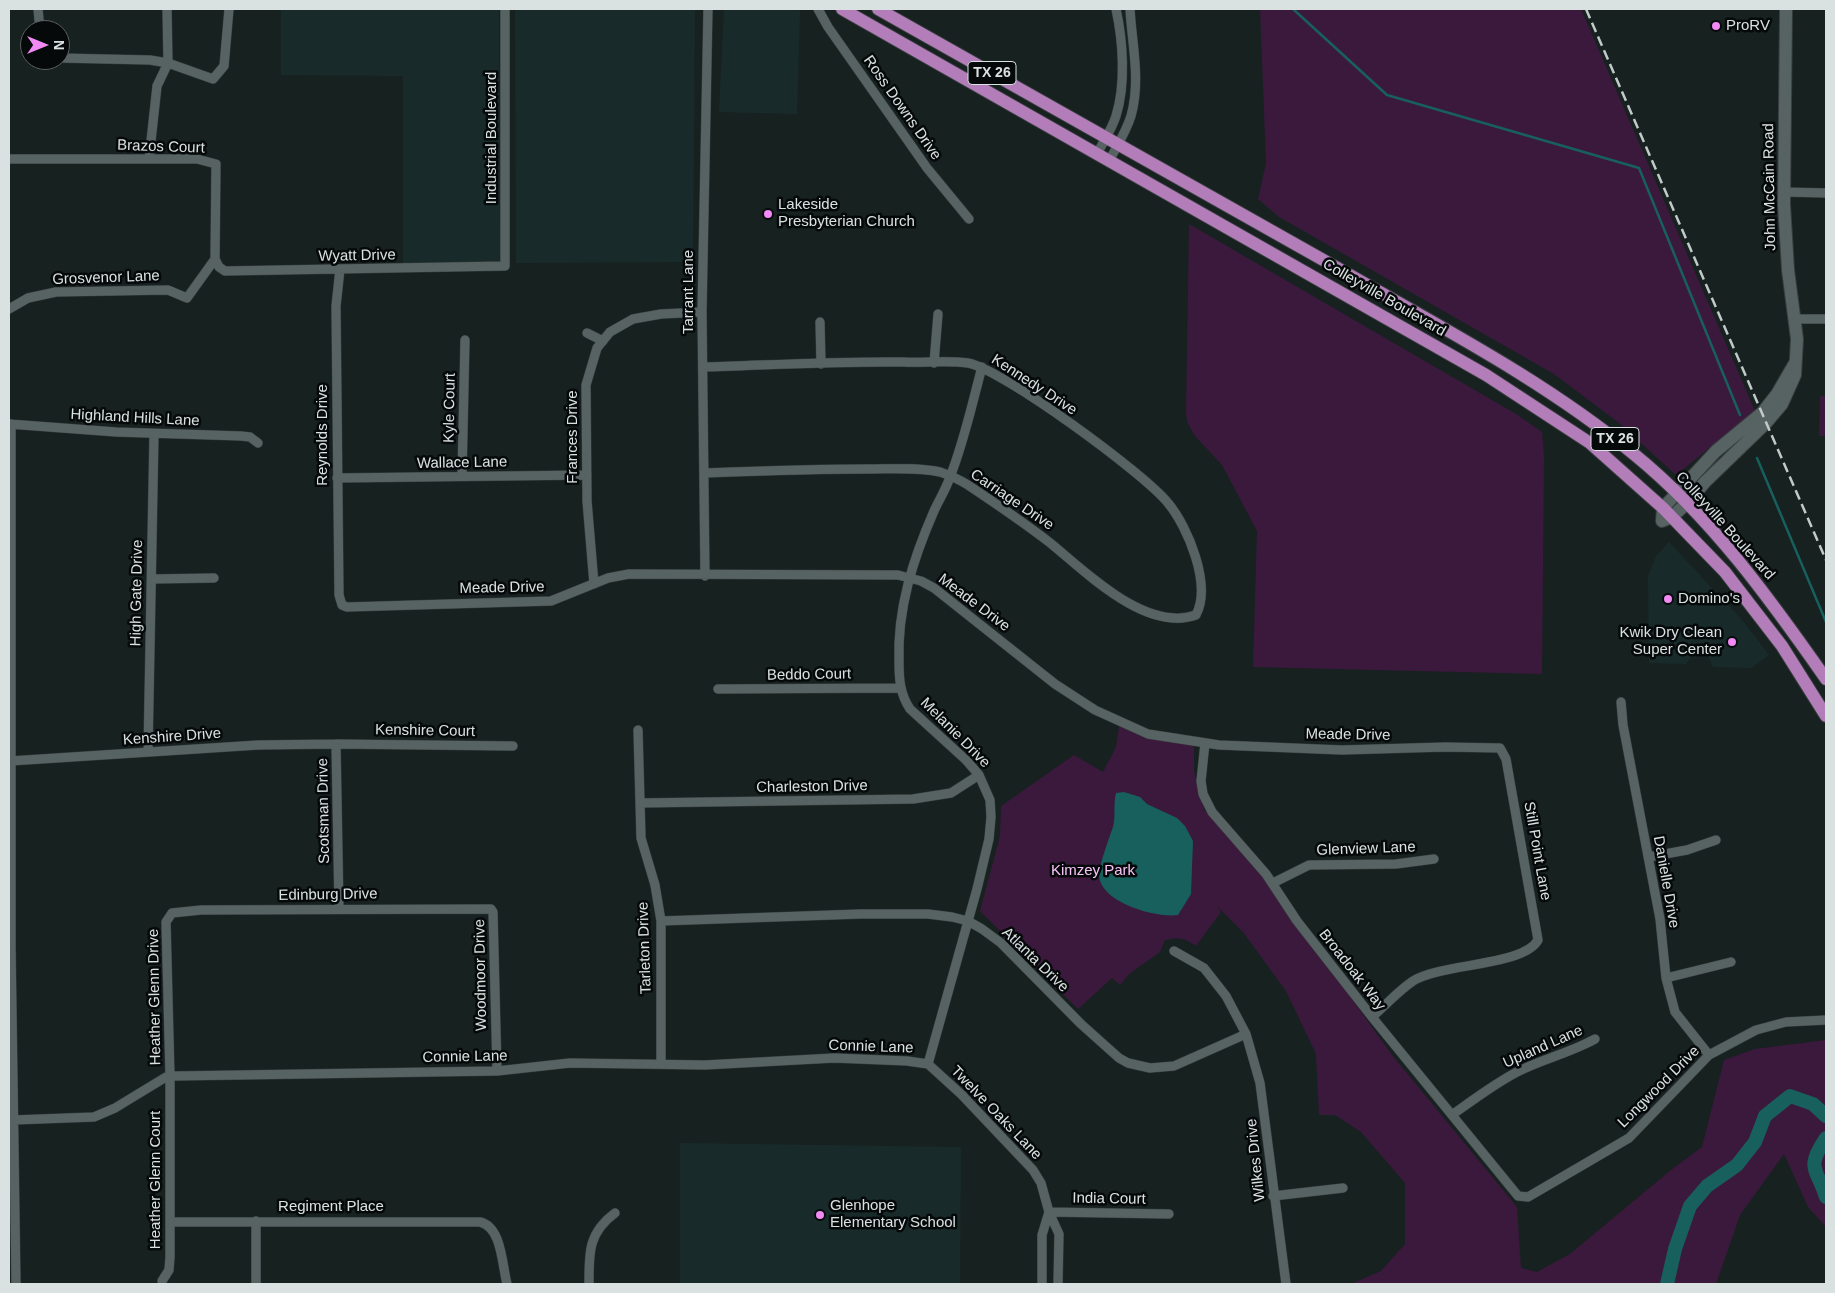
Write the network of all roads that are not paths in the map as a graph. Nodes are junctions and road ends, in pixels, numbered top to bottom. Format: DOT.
graph roads {
  1 [pos="167,9"];
  2 [pos="229,9"];
  3 [pos="506,9"];
  4 [pos="708,9"];
  5 [pos="818,9"];
  6 [pos="842,9"];
  7 [pos="878,9"];
  8 [pos="1116,9"];
  9 [pos="1130,9"];
  10 [pos="1786,9"];
  11 [pos="1132,30"];
  12 [pos="1119,31"];
  13 [pos="70,58"];
  14 [pos="168,63"];
  15 [pos="1105,137"];
  16 [pos="1118,144"];
  17 [pos="1097,154"];
  18 [pos="10,158"];
  19 [pos="149,159"];
  20 [pos="1109,161"];
  21 [pos="1784,192"];
  22 [pos="1826,193"];
  23 [pos="969,219"];
  24 [pos="215,259"];
  25 [pos="505,266"];
  26 [pos="340,269"];
  27 [pos="1367,285"];
  28 [pos="1358,301"];
  29 [pos="9,309"];
  30 [pos="702,312"];
  31 [pos="938,314"];
  32 [pos="1794,319"];
  33 [pos="1826,319"];
  34 [pos="820,322"];
  35 [pos="587,333"];
  36 [pos="465,340"];
  37 [pos="603,341"];
  38 [pos="934,363"];
  39 [pos="1795,363"];
  40 [pos="821,364"];
  41 [pos="704,367"];
  42 [pos="982,367"];
  43 [pos="10,424"];
  44 [pos="154,434"];
  45 [pos="258,442"];
  46 [pos="705,472"];
  47 [pos="587,475"];
  48 [pos="462,476"];
  49 [pos="950,477"];
  50 [pos="337,478"];
  51 [pos="1678,493"];
  52 [pos="1687,503"];
  53 [pos="1663,508"];
  54 [pos="1672,517"];
  55 [pos="1187,532"];
  56 [pos="10,575"];
  57 [pos="705,576"];
  58 [pos="214,578"];
  59 [pos="909,578"];
  60 [pos="152,579"];
  61 [pos="594,584"];
  62 [pos="340,601"];
  63 [pos="1826,678"];
  64 [pos="900,688"];
  65 [pos="718,689"];
  66 [pos="1621,702"];
  67 [pos="1826,716"];
  68 [pos="638,730"];
  69 [pos="1205,743"];
  70 [pos="336,744"];
  71 [pos="513,746"];
  72 [pos="148,752"];
  73 [pos="1506,759"];
  74 [pos="10,761"];
  75 [pos="979,775"];
  76 [pos="640,804"];
  77 [pos="1716,840"];
  78 [pos="1648,858"];
  79 [pos="1434,859"];
  80 [pos="1273,883"];
  81 [pos="339,909"];
  82 [pos="491,909"];
  83 [pos="168,917"];
  84 [pos="968,921"];
  85 [pos="661,922"];
  86 [pos="1174,951"];
  87 [pos="1730,962"];
  88 [pos="1666,978"];
  89 [pos="1372,1017"];
  90 [pos="1826,1020"];
  91 [pos="1246,1034"];
  92 [pos="1595,1039"];
  93 [pos="10,1043"];
  94 [pos="1709,1055"];
  95 [pos="661,1064"];
  96 [pos="928,1064"];
  97 [pos="497,1072"];
  98 [pos="170,1076"];
  99 [pos="1452,1115"];
  100 [pos="14,1120"];
  101 [pos="1342,1188"];
  102 [pos="1274,1196"];
  103 [pos="1520,1197"];
  104 [pos="1049,1212"];
  105 [pos="615,1213"];
  106 [pos="1168,1214"];
  107 [pos="12,1218"];
  108 [pos="256,1221"];
  109 [pos="170,1222"];
  110 [pos="162,1282"];
  111 [pos="16,1284"];
  112 [pos="256,1284"];
  113 [pos="507,1284"];
  114 [pos="589,1284"];
  115 [pos="1042,1284"];
  116 [pos="1058,1284"];
  117 [pos="1286,1284"];
  1 -- 14 [label="street"];
  2 -- 14 [label="street"];
  3 -- 25 [label="street, Industrial Boulevard"];
  4 -- 30 [label="street, Tarrant Lane"];
  5 -- 23 [label="street, Ross Downs Drive"];
  6 -- 17 [label="main road, Colleyville Boulevard / TX 26"];
  7 -- 15 [label="main road, Colleyville Boulevard / TX 26"];
  8 -- 12 [label="street"];
  9 -- 11 [label="street"];
  10 -- 21 [label="main road, John McCain Road"];
  11 -- 12 [label="street"];
  11 -- 16 [label="street"];
  12 -- 15 [label="street"];
  13 -- 14 [label="street"];
  14 -- 19 [label="street"];
  15 -- 16 [label="main road, Colleyville Boulevard / TX 26"];
  15 -- 17 [label="street"];
  16 -- 20 [label="street"];
  16 -- 27 [label="main road, Colleyville Boulevard / TX 26"];
  17 -- 20 [label="main road, Colleyville Boulevard / TX 26"];
  18 -- 19 [label="street, Brazos Court"];
  19 -- 24 [label="street, Brazos Court"];
  20 -- 28 [label="main road, Colleyville Boulevard / TX 26"];
  21 -- 22 [label="street"];
  21 -- 32 [label="main road, John McCain Road"];
  24 -- 26 [label="street, Wyatt Drive"];
  24 -- 29 [label="street, Grosvenor Lane"];
  25 -- 26 [label="street, Wyatt Drive"];
  26 -- 50 [label="street, Reynolds Drive"];
  27 -- 28 [label="main road"];
  27 -- 51 [label="main road, Colleyville Boulevard / TX 26"];
  28 -- 53 [label="main road, Colleyville Boulevard / TX 26"];
  30 -- 37 [label="street, Frances Drive"];
  30 -- 41 [label="street, Tarrant Lane"];
  31 -- 38 [label="street"];
  32 -- 33 [label="street"];
  32 -- 39 [label="main road, John McCain Road"];
  34 -- 40 [label="street"];
  35 -- 37 [label="street"];
  36 -- 48 [label="street, Kyle Court"];
  37 -- 47 [label="street, Frances Drive"];
  38 -- 40 [label="street, Kennedy Drive"];
  38 -- 42 [label="street, Kennedy Drive"];
  39 -- 51 [label="main road, John McCain Road"];
  39 -- 52 [label="main road, John McCain Road"];
  40 -- 41 [label="street, Kennedy Drive"];
  41 -- 46 [label="street, Tarrant Lane"];
  42 -- 49 [label="street, Melanie Drive"];
  42 -- 55 [label="street, Kennedy Drive"];
  43 -- 44 [label="street, Highland Hills Lane"];
  43 -- 56 [label="street"];
  44 -- 45 [label="street, Highland Hills Lane"];
  44 -- 60 [label="street, High Gate Drive"];
  46 -- 49 [label="street, Carriage Drive"];
  46 -- 57 [label="street, Tarrant Lane"];
  47 -- 48 [label="street, Wallace Lane"];
  47 -- 61 [label="street, Frances Drive"];
  48 -- 50 [label="street, Wallace Lane"];
  49 -- 55 [label="street, Carriage Drive"];
  49 -- 59 [label="street, Melanie Drive"];
  50 -- 62 [label="street, Reynolds Drive"];
  51 -- 52 [label="main road, Colleyville Boulevard / TX 26"];
  51 -- 53 [label="main road, John McCain Road"];
  52 -- 54 [label="main road, John McCain Road"];
  52 -- 63 [label="main road, Colleyville Boulevard / TX 26"];
  53 -- 54 [label="main road, Colleyville Boulevard / TX 26"];
  54 -- 67 [label="main road, Colleyville Boulevard / TX 26"];
  56 -- 74 [label="street"];
  57 -- 59 [label="street, Meade Drive"];
  57 -- 61 [label="street, Meade Drive"];
  58 -- 60 [label="street"];
  59 -- 64 [label="street, Melanie Drive"];
  59 -- 69 [label="street, Meade Drive"];
  60 -- 72 [label="street, High Gate Drive"];
  61 -- 62 [label="street, Meade Drive"];
  64 -- 65 [label="street, Beddo Court"];
  64 -- 75 [label="street, Melanie Drive"];
  66 -- 78 [label="street, Danielle Drive"];
  68 -- 76 [label="street, Tarleton Drive"];
  69 -- 73 [label="street, Meade Drive"];
  69 -- 80 [label="street, Broadoak Way"];
  70 -- 71 [label="street, Kenshire Court"];
  70 -- 72 [label="street, Kenshire Drive"];
  70 -- 81 [label="street, Scotsman Drive"];
  72 -- 74 [label="street, Kenshire Drive"];
  73 -- 89 [label="street, Still Point Lane"];
  74 -- 93 [label="street"];
  75 -- 76 [label="street, Charleston Drive"];
  75 -- 84 [label="street, Melanie Drive"];
  76 -- 85 [label="street, Tarleton Drive"];
  77 -- 78 [label="street"];
  78 -- 88 [label="street, Danielle Drive"];
  79 -- 80 [label="street, Glenview Lane"];
  80 -- 89 [label="street, Broadoak Way"];
  81 -- 82 [label="street, Edinburg Drive"];
  81 -- 83 [label="street, Edinburg Drive"];
  82 -- 97 [label="street, Woodmoor Drive"];
  83 -- 98 [label="street, Heather Glenn Drive"];
  84 -- 85 [label="street, Atlanta Drive"];
  84 -- 91 [label="street, Atlanta Drive"];
  84 -- 96 [label="street, Melanie Drive"];
  85 -- 95 [label="street, Tarleton Drive"];
  86 -- 91 [label="street, Wilkes Drive"];
  87 -- 88 [label="street"];
  88 -- 94 [label="street, Danielle Drive"];
  89 -- 99 [label="street, Broadoak Way"];
  90 -- 94 [label="street, Longwood Drive"];
  91 -- 102 [label="street, Wilkes Drive"];
  92 -- 99 [label="street, Upland Lane"];
  93 -- 100 [label="street"];
  94 -- 103 [label="street, Longwood Drive"];
  95 -- 96 [label="street, Connie Lane"];
  95 -- 97 [label="street, Connie Lane"];
  96 -- 104 [label="street, Twelve Oaks Lane"];
  97 -- 98 [label="street, Connie Lane"];
  98 -- 100 [label="street, Connie Lane"];
  98 -- 109 [label="street, Heather Glenn Court"];
  99 -- 103 [label="street, Broadoak Way"];
  100 -- 107 [label="street"];
  101 -- 102 [label="street"];
  102 -- 117 [label="street, Wilkes Drive"];
  104 -- 106 [label="street, India Court"];
  104 -- 115 [label="street"];
  104 -- 116 [label="street, Twelve Oaks Lane"];
  105 -- 114 [label="street"];
  107 -- 111 [label="street"];
  108 -- 109 [label="street, Regiment Place"];
  108 -- 112 [label="street"];
  108 -- 113 [label="street, Regiment Place"];
  109 -- 110 [label="street, Heather Glenn Court"];
}
